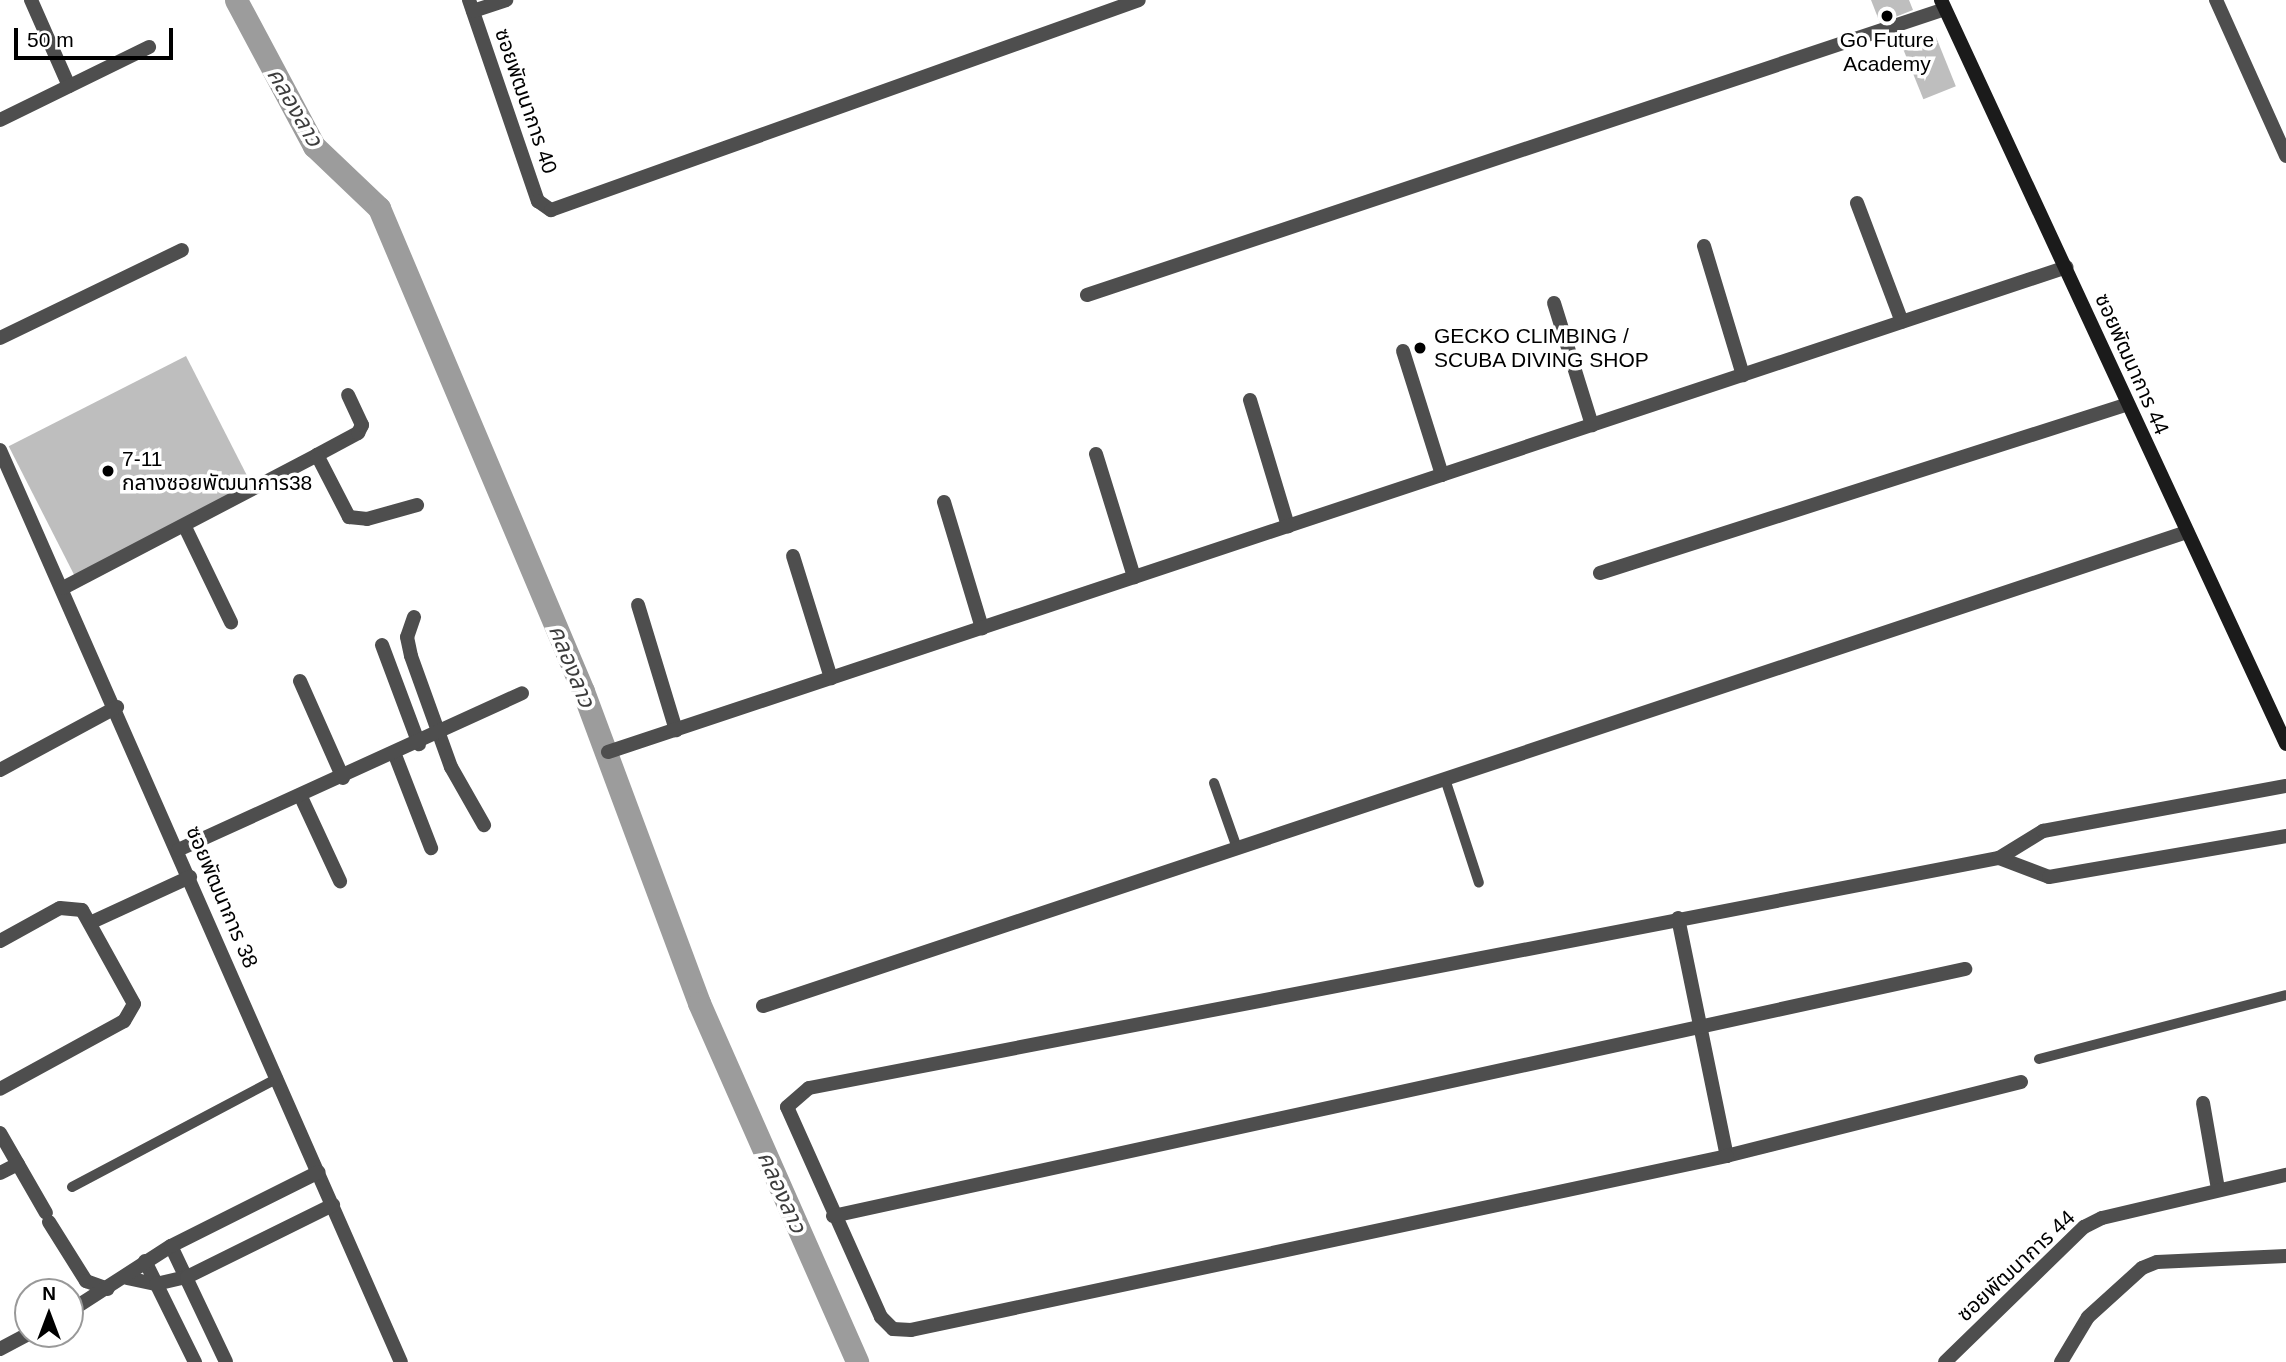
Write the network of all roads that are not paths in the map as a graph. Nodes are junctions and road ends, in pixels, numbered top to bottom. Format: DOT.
graph roads {
  1 [pos="31,0"];
  2 [pos="506,0"];
  3 [pos="1139,0"];
  4 [pos="2216,0"];
  5 [pos="1943,4"];
  6 [pos="471,6"];
  7 [pos="149,47"];
  8 [pos="69,86"];
  9 [pos="0,120"];
  10 [pos="2286,156"];
  11 [pos="1857,202"];
  12 [pos="1704,246"];
  13 [pos="182,250"];
  14 [pos="2067,267"];
  15 [pos="1087,295"];
  16 [pos="1554,303"];
  17 [pos="1902,322"];
  18 [pos="0,338"];
  19 [pos="1403,351"];
  20 [pos="1743,375"];
  21 [pos="348,395"];
  22 [pos="1250,400"];
  23 [pos="2125,405"];
  24 [pos="1592,425"];
  25 [pos="0,450"];
  26 [pos="1096,454"];
  27 [pos="317,455"];
  28 [pos="1442,475"];
  29 [pos="944,502"];
  30 [pos="418,505"];
  31 [pos="1288,526"];
  32 [pos="185,527"];
  33 [pos="2187,532"];
  34 [pos="793,555"];
  35 [pos="1600,573"];
  36 [pos="1134,578"];
  37 [pos="63,588"];
  38 [pos="638,605"];
  39 [pos="414,617"];
  40 [pos="231,622"];
  41 [pos="982,628"];
  42 [pos="382,645"];
  43 [pos="831,678"];
  44 [pos="300,681"];
  45 [pos="522,693"];
  46 [pos="117,707"];
  47 [pos="676,730"];
  48 [pos="438,734"];
  49 [pos="419,744"];
  50 [pos="2286,744"];
  51 [pos="608,752"];
  52 [pos="395,755"];
  53 [pos="0,770"];
  54 [pos="343,778"];
  55 [pos="1445,779"];
  56 [pos="1214,783"];
  57 [pos="2286,786"];
  58 [pos="301,796"];
  59 [pos="484,825"];
  60 [pos="2286,836"];
  61 [pos="431,848"];
  62 [pos="1237,848"];
  63 [pos="178,850"];
  64 [pos="1998,858"];
  65 [pos="190,877"];
  66 [pos="340,881"];
  67 [pos="1479,883"];
  68 [pos="1678,918"];
  69 [pos="92,922"];
  70 [pos="0,941"];
  71 [pos="1965,969"];
  72 [pos="2286,995"];
  73 [pos="763,1006"];
  74 [pos="1701,1029"];
  75 [pos="2039,1059"];
  76 [pos="278,1079"];
  77 [pos="2021,1082"];
  78 [pos="0,1088"];
  79 [pos="2203,1103"];
  80 [pos="0,1133"];
  81 [pos="1727,1156"];
  82 [pos="18,1164"];
  83 [pos="319,1172"];
  84 [pos="0,1173"];
  85 [pos="2286,1175"];
  86 [pos="72,1187"];
  87 [pos="2218,1189"];
  88 [pos="332,1205"];
  89 [pos="833,1216"];
  90 [pos="171,1246"];
  91 [pos="2286,1255"];
  92 [pos="145,1261"];
  93 [pos="187,1277"];
  94 [pos="127,1279"];
  95 [pos="156,1284"];
  96 [pos="108,1289"];
  97 [pos="84,1303"];
  98 [pos="195,1362"];
  99 [pos="226,1362"];
  100 [pos="401,1362"];
  101 [pos="1945,1362"];
  102 [pos="2061,1362"];
  1 -- 8 [label="street"];
  2 -- 6 [label="street"];
  3 -- 6 [label="street, ซอยพัฒนาการ 40"];
  4 -- 10 [label="street"];
  5 -- 14 [label="street, ซอยพัฒนาการ 44"];
  5 -- 15 [label="street"];
  7 -- 8 [label="street"];
  8 -- 9 [label="street"];
  11 -- 17 [label="street"];
  12 -- 20 [label="street"];
  13 -- 18 [label="street"];
  14 -- 17 [label="street"];
  14 -- 23 [label="street, ซอยพัฒนาการ 44"];
  16 -- 24 [label="street"];
  17 -- 20 [label="street"];
  19 -- 28 [label="street"];
  20 -- 24 [label="street"];
  21 -- 27 [label="street"];
  22 -- 31 [label="street"];
  23 -- 33 [label="street, ซอยพัฒนาการ 44"];
  23 -- 35 [label="street"];
  24 -- 28 [label="street"];
  25 -- 37 [label="street, ซอยพัฒนาการ 38"];
  26 -- 36 [label="street"];
  27 -- 30 [label="street"];
  27 -- 32 [label="street"];
  28 -- 31 [label="street"];
  29 -- 41 [label="street"];
  31 -- 36 [label="street"];
  32 -- 37 [label="street"];
  32 -- 40 [label="street"];
  33 -- 50 [label="street, ซอยพัฒนาการ 44"];
  33 -- 55 [label="street"];
  34 -- 43 [label="street"];
  36 -- 41 [label="street"];
  37 -- 46 [label="street, ซอยพัฒนาการ 38"];
  38 -- 47 [label="street"];
  39 -- 48 [label="street"];
  41 -- 43 [label="street"];
  42 -- 49 [label="street"];
  43 -- 47 [label="street"];
  44 -- 54 [label="street"];
  45 -- 48 [label="street"];
  46 -- 53 [label="street"];
  46 -- 63 [label="street, ซอยพัฒนาการ 38"];
  47 -- 51 [label="street"];
  48 -- 49 [label="street"];
  48 -- 59 [label="street"];
  49 -- 52 [label="street"];
  52 -- 54 [label="street"];
  52 -- 61 [label="street"];
  54 -- 58 [label="street"];
  55 -- 62 [label="street"];
  55 -- 67 [label="lane"];
  56 -- 62 [label="lane"];
  57 -- 64 [label="street"];
  58 -- 63 [label="street"];
  58 -- 66 [label="street"];
  60 -- 64 [label="street"];
  62 -- 73 [label="street"];
  63 -- 65 [label="street, ซอยพัฒนาการ 38"];
  64 -- 68 [label="street"];
  65 -- 69 [label="street"];
  65 -- 76 [label="street, ซอยพัฒนาการ 38"];
  68 -- 74 [label="street"];
  68 -- 89 [label="street"];
  69 -- 70 [label="street"];
  69 -- 78 [label="street"];
  71 -- 74 [label="street"];
  72 -- 75 [label="lane"];
  74 -- 81 [label="street"];
  74 -- 89 [label="street"];
  76 -- 83 [label="street, ซอยพัฒนาการ 38"];
  76 -- 86 [label="lane"];
  77 -- 81 [label="street"];
  79 -- 87 [label="street"];
  80 -- 82 [label="street"];
  81 -- 89 [label="street"];
  82 -- 84 [label="street"];
  82 -- 96 [label="street"];
  83 -- 88 [label="street, ซอยพัฒนาการ 38"];
  83 -- 90 [label="street"];
  85 -- 87 [label="street, ซอยพัฒนาการ 44"];
  87 -- 101 [label="street, ซอยพัฒนาการ 44"];
  88 -- 93 [label="street"];
  88 -- 100 [label="street, ซอยพัฒนาการ 38"];
  90 -- 92 [label="street"];
  90 -- 93 [label="street"];
  91 -- 102 [label="street"];
  92 -- 94 [label="street"];
  92 -- 95 [label="street"];
  93 -- 95 [label="street"];
  93 -- 99 [label="street"];
  94 -- 95 [label="street"];
  94 -- 96 [label="street"];
  95 -- 98 [label="street"];
  96 -- 97 [label="street"];
}
